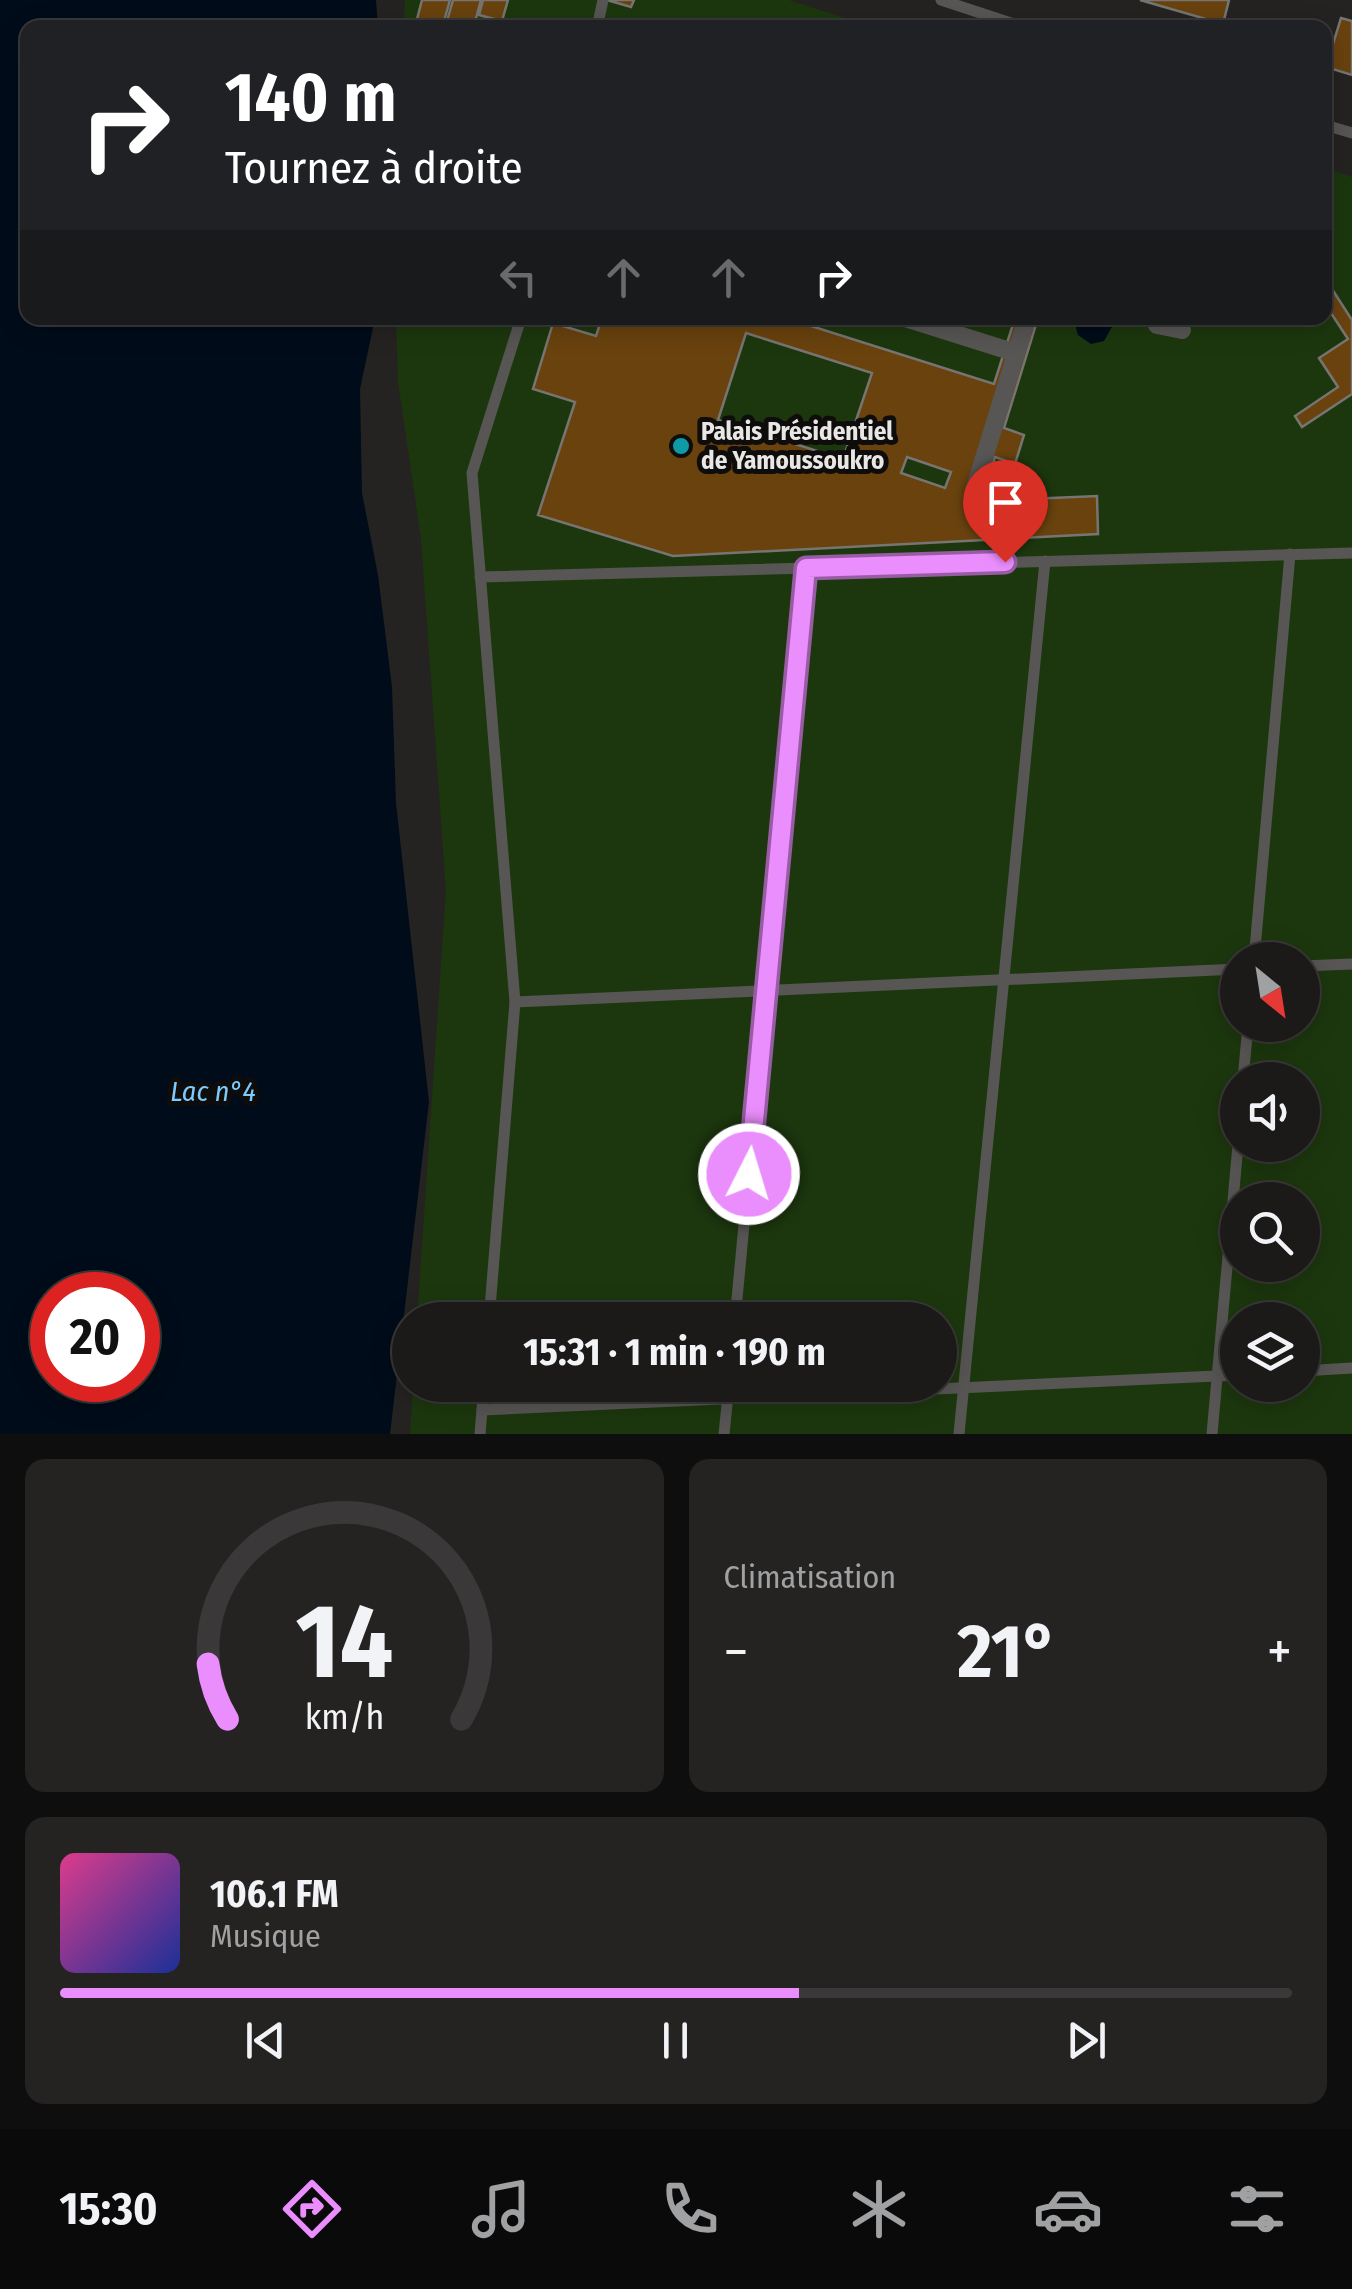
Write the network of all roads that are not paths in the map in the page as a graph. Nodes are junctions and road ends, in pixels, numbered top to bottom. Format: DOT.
graph roads {
  1 [pos="941,0"];
  2 [pos="1002,20"];
  3 [pos="518,325"];
  4 [pos="941,325"];
  5 [pos="1025,325"];
  6 [pos="1161,325"];
  7 [pos="1182,330"];
  8 [pos="1016,353"];
  9 [pos="973,494"];
  10 [pos="1352,553"];
  11 [pos="1290,554"];
  12 [pos="1045,561"];
  13 [pos="806,568"];
  14 [pos="480,577"];
  15 [pos="1256,942"];
  16 [pos="1352,964"];
  17 [pos="1320,965"];
  18 [pos="1220,970"];
  19 [pos="1004,980"];
  20 [pos="766,992"];
  21 [pos="515,1002"];
  22 [pos="1237,1162"];
  23 [pos="490,1302"];
  24 [pos="737,1302"];
  25 [pos="1352,1368"];
  26 [pos="1320,1370"];
  27 [pos="1218,1376"];
  28 [pos="957,1387"];
  29 [pos="964,1387"];
  30 [pos="483,1402"];
  31 [pos="678,1402"];
  32 [pos="727,1402"];
  33 [pos="482,1410"];
  34 [pos="480,1434"];
  35 [pos="724,1434"];
  36 [pos="959,1434"];
  37 [pos="1212,1434"];
  1 -- 2 [label="lane"];
  3 -- 14 [label="lane"];
  4 -- 8 [label="street"];
  5 -- 8 [label="street"];
  6 -- 7 [label="street"];
  8 -- 9 [label="street"];
  10 -- 11 [label="lane"];
  11 -- 12 [label="lane"];
  11 -- 15 [label="lane"];
  12 -- 13 [label="lane"];
  12 -- 19 [label="lane"];
  13 -- 14 [label="lane"];
  13 -- 20 [label="lane"];
  14 -- 21 [label="lane"];
  16 -- 17 [label="lane"];
  18 -- 19 [label="lane"];
  19 -- 20 [label="lane"];
  19 -- 29 [label="lane"];
  20 -- 21 [label="lane"];
  20 -- 24 [label="lane"];
  21 -- 23 [label="lane"];
  22 -- 27 [label="lane"];
  25 -- 26 [label="lane"];
  27 -- 29 [label="lane"];
  27 -- 37 [label="lane"];
  28 -- 29 [label="lane"];
  29 -- 36 [label="lane"];
  30 -- 33 [label="lane"];
  31 -- 33 [label="lane"];
  32 -- 35 [label="lane"];
  33 -- 34 [label="lane"];
}
